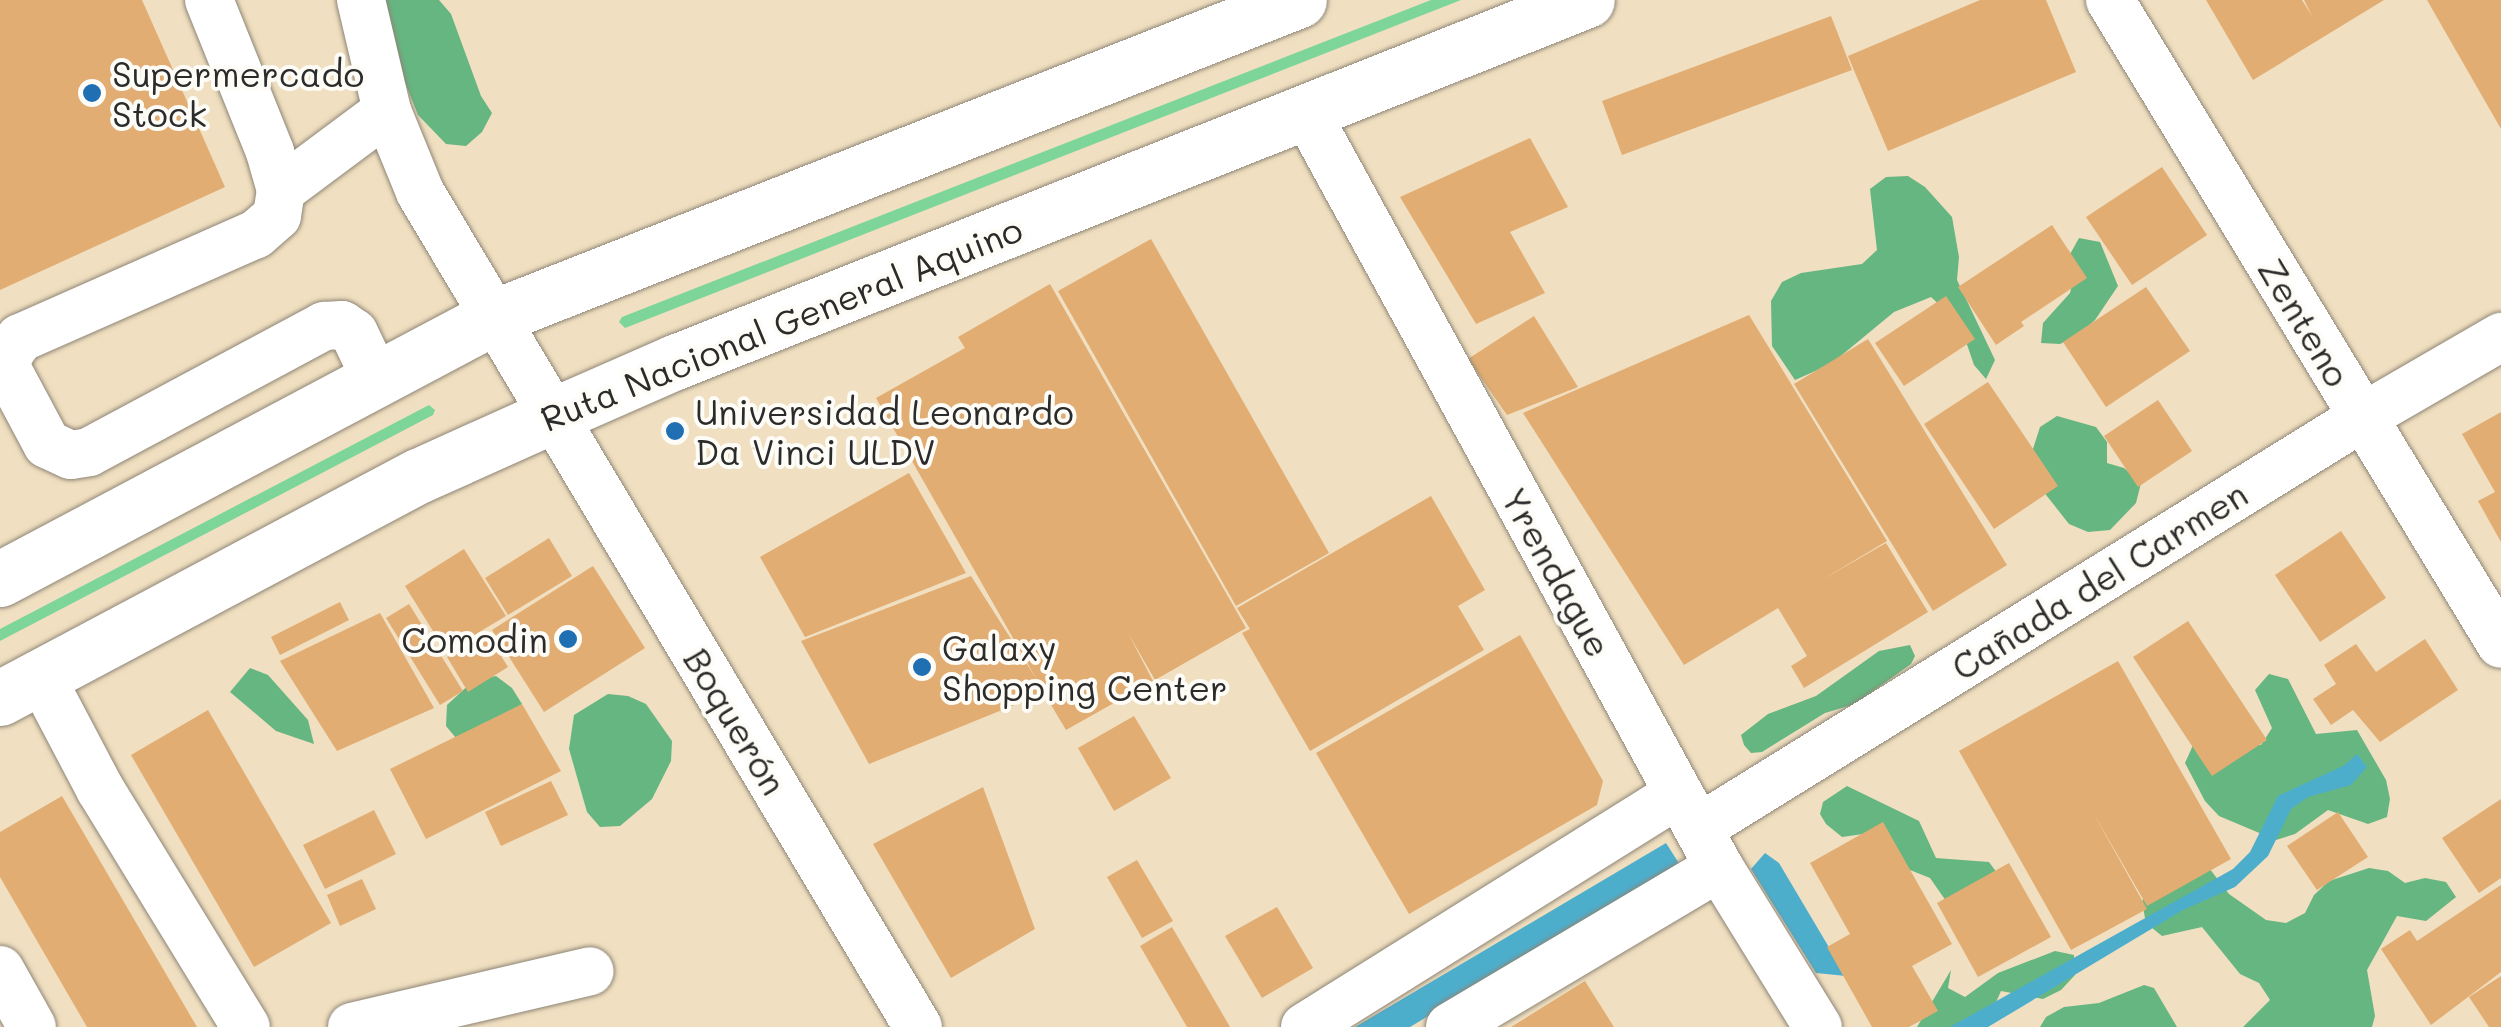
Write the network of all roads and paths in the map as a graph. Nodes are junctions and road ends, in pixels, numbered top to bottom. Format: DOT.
graph roads {
  1 [pos="208,0"];
  2 [pos="361,0"];
  3 [pos="1298,0"];
  4 [pos="1586,0"];
  5 [pos="2110,0"];
  6 [pos="387,111"];
  7 [pos="1306,112"];
  8 [pos="281,190"];
  9 [pos="494,317"];
  10 [pos="2501,336"];
  11 [pos="375,377"];
  12 [pos="554,415"];
  13 [pos="2362,417"];
  14 [pos="0,579"];
  15 [pos="2501,644"];
  16 [pos="20,688"];
  17 [pos="1699,830"];
  18 [pos="0,970"];
  19 [pos="590,970"];
  20 [pos="32,1027"];
  21 [pos="246,1027"];
  22 [pos="352,1027"];
  23 [pos="918,1027"];
  24 [pos="1305,1027"];
  25 [pos="1450,1027"];
  26 [pos="1818,1027"];
  1 -- 8 [label="street"];
  2 -- 6 [label="street, Boquerón"];
  3 -- 9 [label="highway"];
  4 -- 7 [label="highway, Ruta Nacional General Aquino"];
  5 -- 13 [label="street, Zenteno"];
  6 -- 8 [label="street"];
  6 -- 9 [label="street, Boquerón"];
  7 -- 12 [label="highway, Ruta Nacional General Aquino"];
  7 -- 17 [label="street, Yrendague"];
  8 -- 11 [label="street"];
  9 -- 11 [label="highway"];
  9 -- 12 [label="street, Boquerón"];
  10 -- 13 [label="street, Cañada del Carmen"];
  11 -- 14 [label="highway"];
  12 -- 16 [label="highway, Ruta Nacional General Aquino"];
  12 -- 23 [label="street, Boquerón"];
  13 -- 15 [label="street, Zenteno"];
  13 -- 17 [label="street, Cañada del Carmen"];
  16 -- 21 [label="street"];
  17 -- 24 [label="street"];
  17 -- 25 [label="street, Cañada del Carmen"];
  17 -- 26 [label="street, Yrendague"];
  18 -- 20 [label="street"];
  19 -- 22 [label="street"];
}
